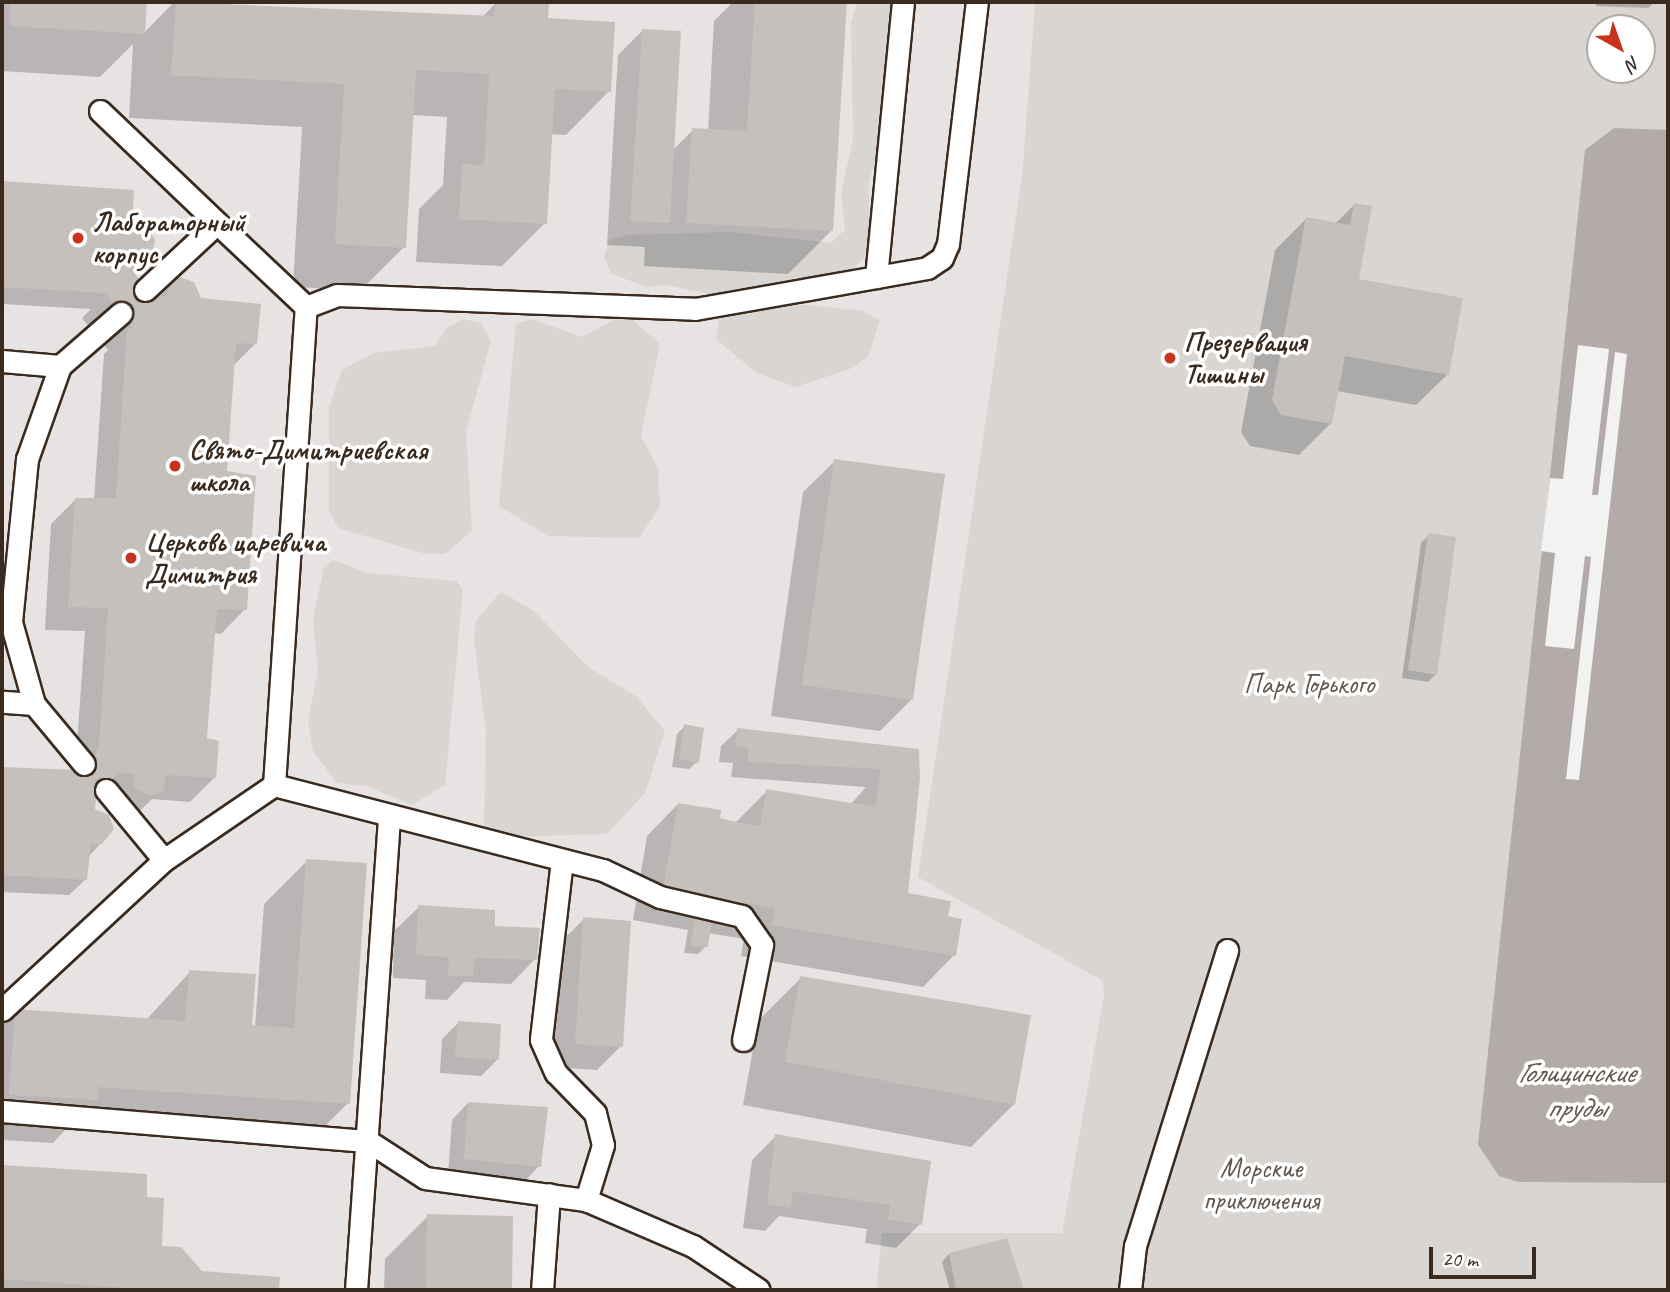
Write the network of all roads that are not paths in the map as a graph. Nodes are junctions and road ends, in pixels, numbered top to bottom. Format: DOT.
graph roads {
  1 [pos="903,2"];
  2 [pos="977,2"];
  3 [pos="100,111"];
  4 [pos="216,223"];
  5 [pos="876,277"];
  6 [pos="145,290"];
  7 [pos="306,307"];
  8 [pos="121,313"];
  9 [pos="2,361"];
  10 [pos="60,366"];
  11 [pos="2,702"];
  12 [pos="34,704"];
  13 [pos="84,764"];
  14 [pos="274,785"];
  15 [pos="106,790"];
  16 [pos="389,815"];
  17 [pos="164,860"];
  18 [pos="562,860"];
  19 [pos="1227,950"];
  20 [pos="2,1010"];
  21 [pos="743,1040"];
  22 [pos="2,1111"];
  23 [pos="368,1141"];
  24 [pos="549,1194"];
  25 [pos="586,1200"];
  26 [pos="356,1290"];
  27 [pos="542,1290"];
  28 [pos="760,1290"];
  29 [pos="1130,1290"];
  1 -- 5 [label="lane"];
  2 -- 5 [label="lane"];
  3 -- 4 [label="lane"];
  4 -- 6 [label="lane"];
  4 -- 7 [label="lane"];
  5 -- 7 [label="lane"];
  7 -- 14 [label="lane"];
  8 -- 10 [label="lane"];
  9 -- 10 [label="lane"];
  10 -- 12 [label="lane"];
  11 -- 12 [label="lane"];
  12 -- 13 [label="lane"];
  14 -- 16 [label="lane"];
  14 -- 17 [label="lane"];
  15 -- 17 [label="lane"];
  16 -- 18 [label="lane"];
  16 -- 23 [label="lane"];
  17 -- 20 [label="lane"];
  18 -- 21 [label="lane"];
  18 -- 25 [label="lane"];
  19 -- 29 [label="lane"];
  22 -- 23 [label="lane"];
  23 -- 24 [label="lane"];
  23 -- 26 [label="lane"];
  24 -- 25 [label="lane"];
  24 -- 27 [label="lane"];
  25 -- 28 [label="lane"];
}
